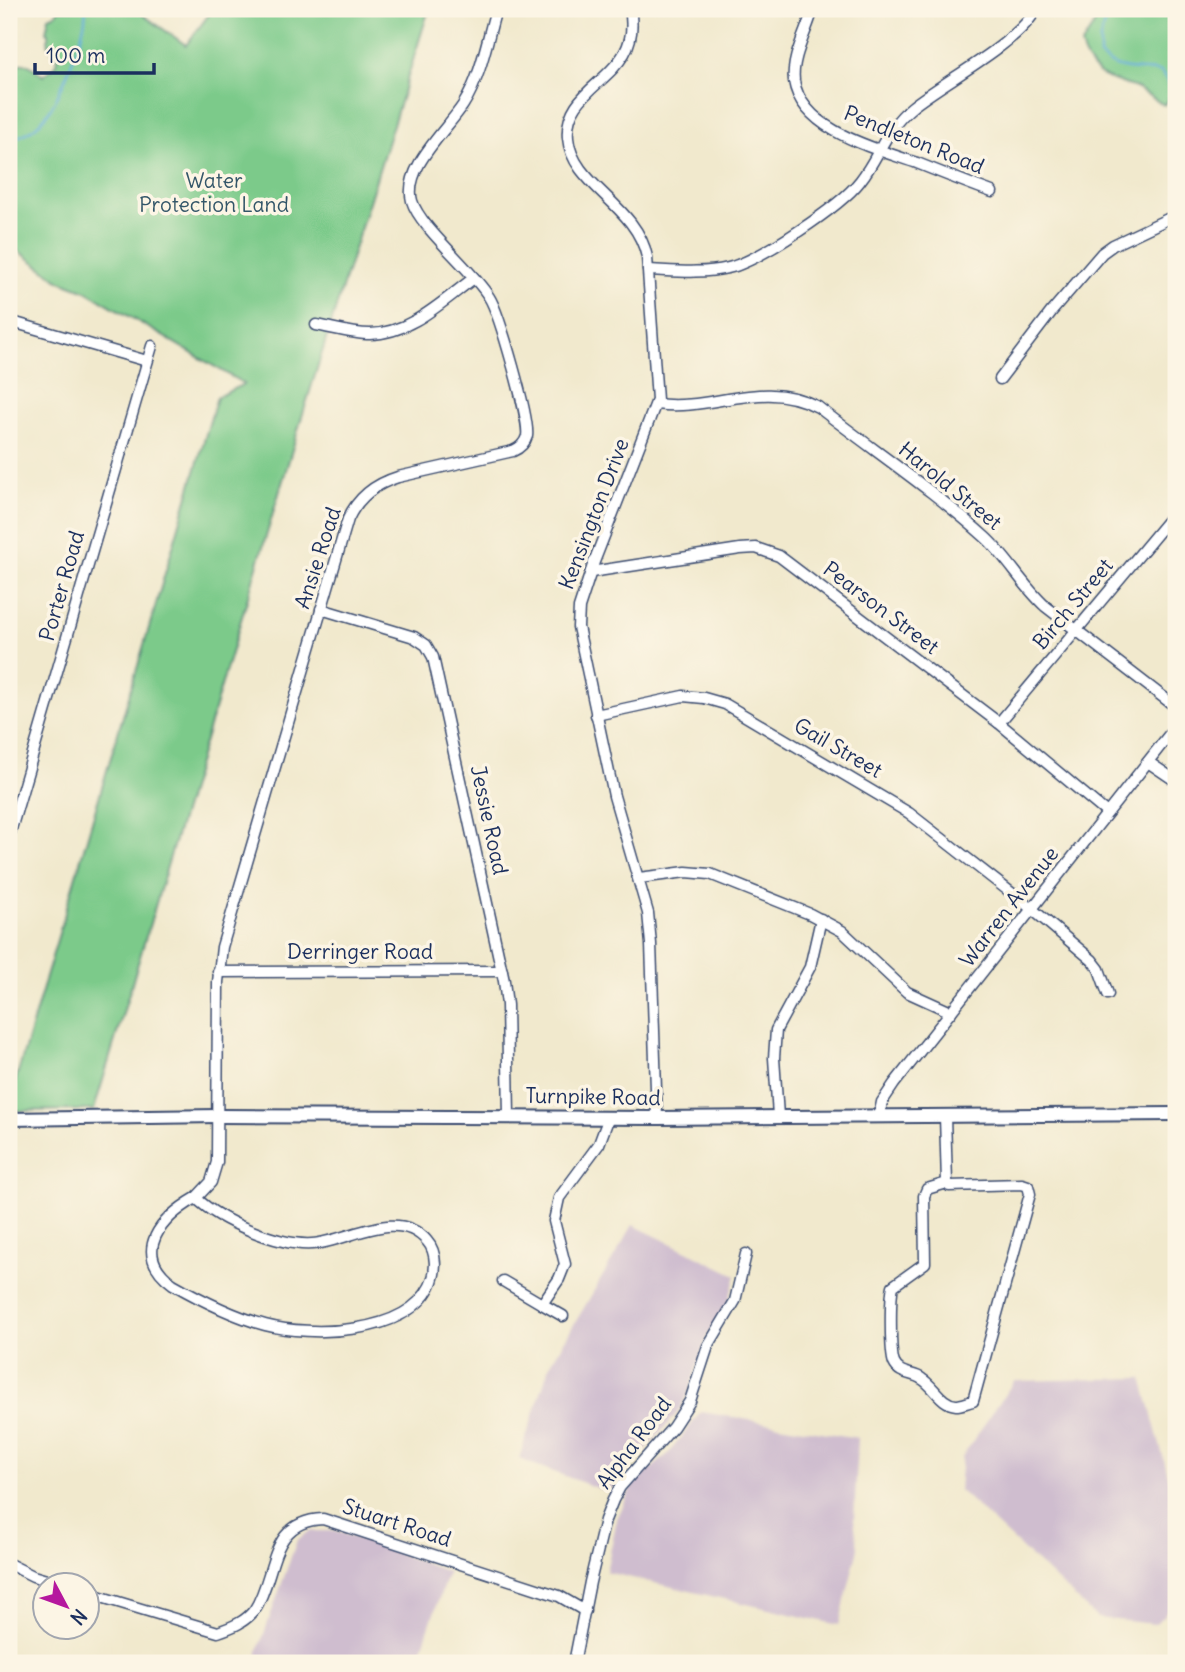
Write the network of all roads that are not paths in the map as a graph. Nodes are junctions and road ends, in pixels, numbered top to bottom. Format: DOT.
graph roads {
  1 [pos="496,9"];
  2 [pos="630,9"];
  3 [pos="813,9"];
  4 [pos="1036,9"];
  5 [pos="878,149"];
  6 [pos="992,192"];
  7 [pos="1176,215"];
  8 [pos="648,270"];
  9 [pos="474,278"];
  10 [pos="9,320"];
  11 [pos="316,325"];
  12 [pos="152,346"];
  13 [pos="148,361"];
  14 [pos="1000,379"];
  15 [pos="656,404"];
  16 [pos="1176,511"];
  17 [pos="591,572"];
  18 [pos="321,609"];
  19 [pos="1076,630"];
  20 [pos="1176,707"];
  21 [pos="596,715"];
  22 [pos="999,723"];
  23 [pos="1176,726"];
  24 [pos="1148,762"];
  25 [pos="1176,781"];
  26 [pos="1107,813"];
  27 [pos="9,836"];
  28 [pos="639,877"];
  29 [pos="1032,909"];
  30 [pos="821,919"];
  31 [pos="502,971"];
  32 [pos="218,972"];
  33 [pos="1108,994"];
  34 [pos="951,1012"];
  35 [pos="1176,1114"];
  36 [pos="218,1116"];
  37 [pos="509,1116"];
  38 [pos="778,1116"];
  39 [pos="879,1116"];
  40 [pos="945,1116"];
  41 [pos="610,1117"];
  42 [pos="656,1118"];
  43 [pos="9,1119"];
  44 [pos="947,1183"];
  45 [pos="196,1198"];
  46 [pos="746,1254"];
  47 [pos="503,1281"];
  48 [pos="542,1304"];
  49 [pos="564,1316"];
  50 [pos="9,1564"];
  51 [pos="32,1576"];
  52 [pos="102,1597"];
  53 [pos="585,1611"];
  54 [pos="574,1663"];
  1 -- 9 [label="street, Ansie Road"];
  2 -- 8 [label="street, Kensington Drive"];
  3 -- 5 [label="street, Pendleton Road"];
  4 -- 5 [label="street"];
  5 -- 6 [label="street, Pendleton Road"];
  5 -- 8 [label="street"];
  7 -- 14 [label="street"];
  8 -- 15 [label="street, Kensington Drive"];
  9 -- 11 [label="street"];
  9 -- 18 [label="street, Ansie Road"];
  10 -- 13 [label="street"];
  12 -- 13 [label="street, Porter Road"];
  13 -- 27 [label="street, Porter Road"];
  15 -- 17 [label="street, Kensington Drive"];
  15 -- 19 [label="street, Harold Street"];
  16 -- 19 [label="street, Birch Street"];
  17 -- 21 [label="street, Kensington Drive"];
  17 -- 22 [label="street, Pearson Street"];
  18 -- 31 [label="street, Jessie Road"];
  18 -- 32 [label="street, Ansie Road"];
  19 -- 20 [label="street, Harold Street"];
  19 -- 22 [label="street, Birch Street"];
  21 -- 28 [label="street, Kensington Drive"];
  21 -- 29 [label="street, Gail Street"];
  22 -- 26 [label="street, Pearson Street"];
  23 -- 24 [label="street, Warren Avenue"];
  24 -- 25 [label="street"];
  24 -- 26 [label="street, Warren Avenue"];
  26 -- 29 [label="street, Warren Avenue"];
  28 -- 30 [label="street"];
  28 -- 42 [label="street, Kensington Drive"];
  29 -- 33 [label="street, Gail Street"];
  29 -- 34 [label="street, Warren Avenue"];
  30 -- 34 [label="street"];
  30 -- 38 [label="street"];
  31 -- 32 [label="street, Derringer Road"];
  31 -- 37 [label="street, Jessie Road"];
  32 -- 36 [label="street, Ansie Road"];
  34 -- 39 [label="street, Warren Avenue"];
  35 -- 40 [label="main road, Turnpike Road"];
  36 -- 37 [label="main road, Turnpike Road"];
  36 -- 43 [label="main road, Turnpike Road"];
  36 -- 45 [label="street, Ansie Road"];
  37 -- 41 [label="main road, Turnpike Road"];
  38 -- 39 [label="main road, Turnpike Road"];
  38 -- 42 [label="main road, Turnpike Road"];
  39 -- 40 [label="main road, Turnpike Road"];
  40 -- 44 [label="street"];
  41 -- 42 [label="main road, Turnpike Road"];
  41 -- 48 [label="street"];
  44 -- 44 [label="street"];
  45 -- 45 [label="street"];
  46 -- 53 [label="street, Alpha Road"];
  47 -- 48 [label="street"];
  48 -- 49 [label="street"];
  50 -- 51 [label="street"];
  52 -- 53 [label="street, Stuart Road"];
  53 -- 54 [label="street, Alpha Road"];
}
